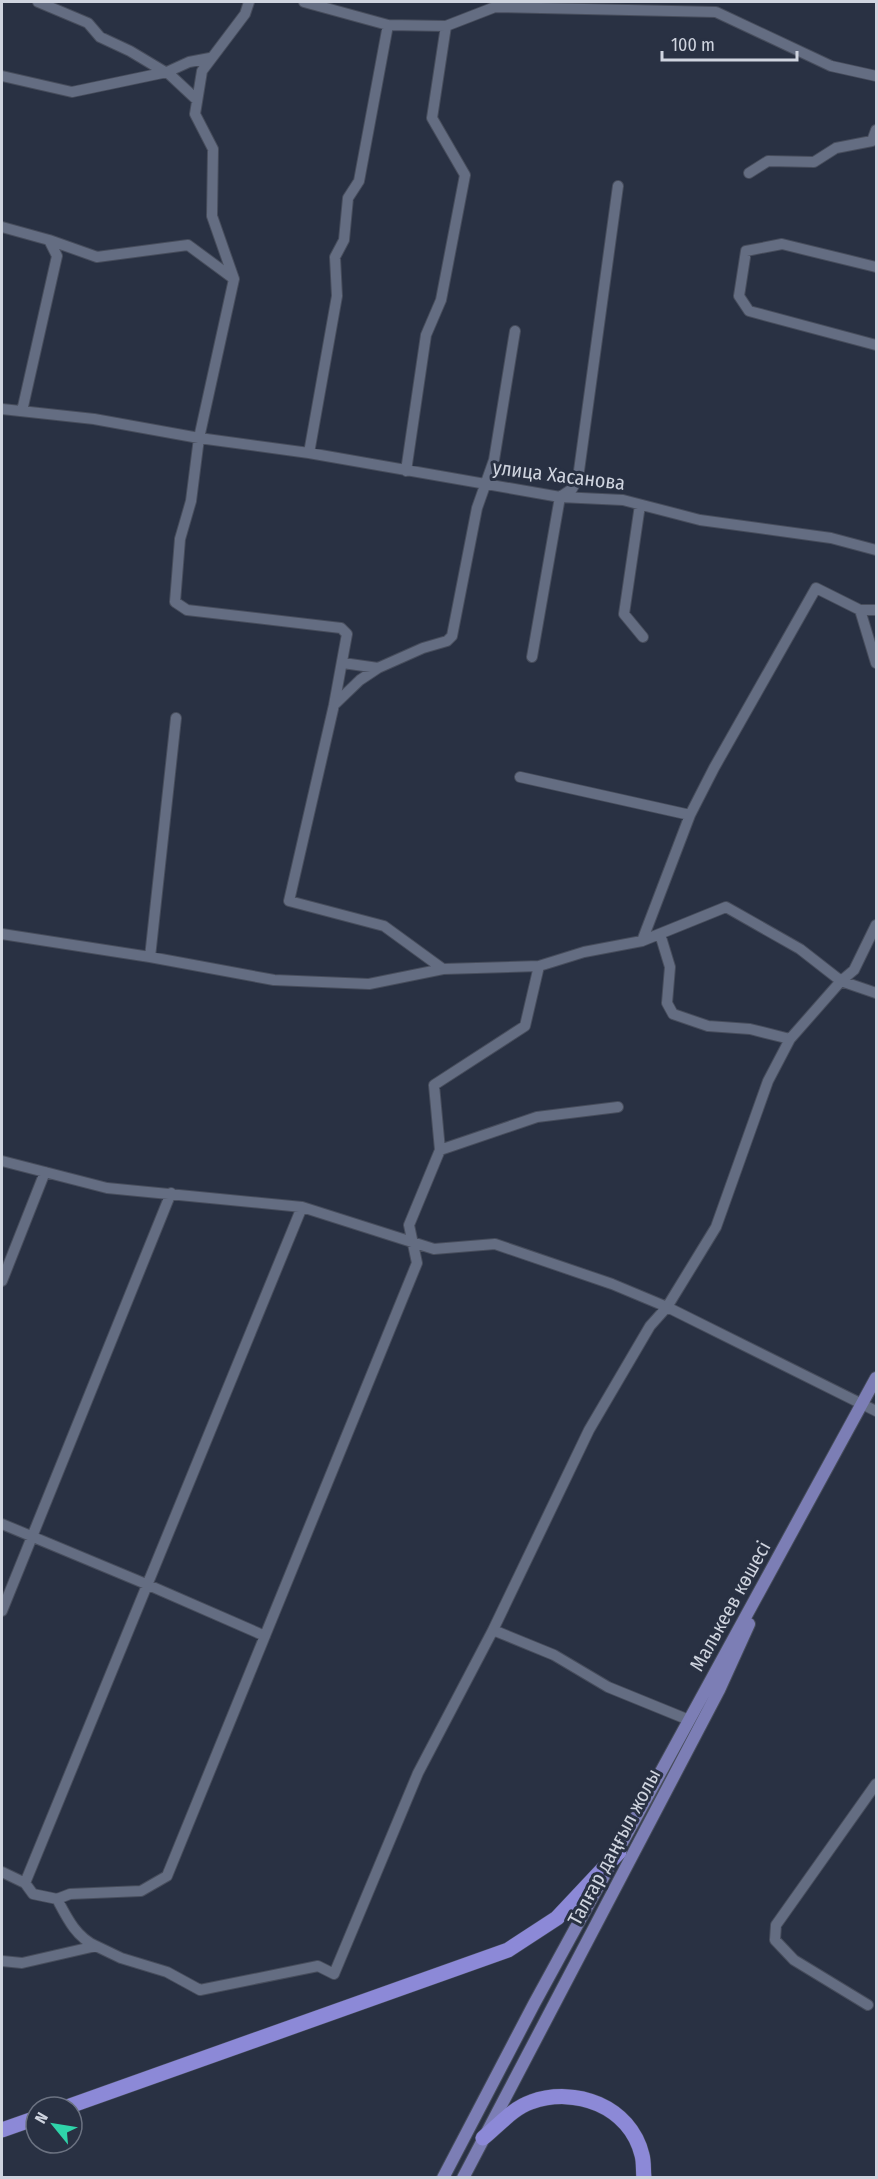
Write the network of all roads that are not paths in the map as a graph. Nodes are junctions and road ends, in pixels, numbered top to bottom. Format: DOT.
graph roads {
  1 [pos="38,2"];
  2 [pos="249,2"];
  3 [pos="304,2"];
  4 [pos="496,4"];
  5 [pos="388,25"];
  6 [pos="446,26"];
  7 [pos="210,57"];
  8 [pos="166,72"];
  9 [pos="2,76"];
  10 [pos="876,76"];
  11 [pos="197,100"];
  12 [pos="876,130"];
  13 [pos="748,172"];
  14 [pos="618,186"];
  15 [pos="2,227"];
  16 [pos="48,240"];
  17 [pos="876,267"];
  18 [pos="234,279"];
  19 [pos="515,331"];
  20 [pos="876,345"];
  21 [pos="2,409"];
  22 [pos="22,411"];
  23 [pos="199,438"];
  24 [pos="309,453"];
  25 [pos="406,471"];
  26 [pos="485,483"];
  27 [pos="560,497"];
  28 [pos="640,504"];
  29 [pos="876,550"];
  30 [pos="860,610"];
  31 [pos="876,610"];
  32 [pos="644,637"];
  33 [pos="532,657"];
  34 [pos="343,663"];
  35 [pos="876,663"];
  36 [pos="378,668"];
  37 [pos="334,705"];
  38 [pos="176,718"];
  39 [pos="520,777"];
  40 [pos="690,815"];
  41 [pos="876,925"];
  42 [pos="2,934"];
  43 [pos="660,934"];
  44 [pos="642,941"];
  45 [pos="150,957"];
  46 [pos="539,966"];
  47 [pos="443,969"];
  48 [pos="840,981"];
  49 [pos="876,993"];
  50 [pos="790,1039"];
  51 [pos="618,1107"];
  52 [pos="440,1150"];
  53 [pos="2,1161"];
  54 [pos="45,1172"];
  55 [pos="171,1193"];
  56 [pos="302,1208"];
  57 [pos="409,1225"];
  58 [pos="389,1236"];
  59 [pos="412,1244"];
  60 [pos="434,1249"];
  61 [pos="417,1263"];
  62 [pos="2,1281"];
  63 [pos="667,1307"];
  64 [pos="876,1378"];
  65 [pos="863,1404"];
  66 [pos="876,1411"];
  67 [pos="2,1524"];
  68 [pos="793,1531"];
  69 [pos="33,1537"];
  70 [pos="146,1584"];
  71 [pos="2,1611"];
  72 [pos="493,1630"];
  73 [pos="265,1636"];
  74 [pos="689,1720"];
  75 [pos="876,1784"];
  76 [pos="619,1852"];
  77 [pos="2,1872"];
  78 [pos="25,1883"];
  79 [pos="57,1899"];
  80 [pos="96,1946"];
  81 [pos="2,1961"];
  82 [pos="868,2006"];
  83 [pos="84,2101"];
  84 [pos="24,2122"];
  85 [pos="2,2130"];
  86 [pos="483,2138"];
  87 [pos="443,2178"];
  88 [pos="463,2178"];
  89 [pos="644,2178"];
  1 -- 8 [label="street"];
  2 -- 7 [label="street"];
  3 -- 5 [label="street"];
  4 -- 6 [label="street"];
  4 -- 10 [label="street"];
  5 -- 6 [label="street"];
  5 -- 24 [label="street"];
  6 -- 25 [label="street"];
  7 -- 8 [label="street"];
  7 -- 11 [label="street"];
  8 -- 9 [label="street"];
  8 -- 11 [label="street"];
  11 -- 18 [label="street"];
  12 -- 13 [label="street"];
  14 -- 27 [label="street"];
  15 -- 16 [label="street"];
  16 -- 18 [label="street"];
  16 -- 22 [label="street"];
  17 -- 20 [label="street"];
  18 -- 23 [label="street"];
  19 -- 26 [label="street"];
  21 -- 22 [label="street, улица Хасанова"];
  22 -- 23 [label="street, улица Хасанова"];
  23 -- 24 [label="street, улица Хасанова"];
  23 -- 34 [label="street"];
  24 -- 25 [label="street, улица Хасанова"];
  25 -- 26 [label="street, улица Хасанова"];
  26 -- 27 [label="street, улица Хасанова"];
  26 -- 36 [label="street"];
  27 -- 28 [label="street, улица Хасанова"];
  27 -- 33 [label="street"];
  28 -- 29 [label="street, улица Хасанова"];
  28 -- 32 [label="street"];
  30 -- 31 [label="street"];
  30 -- 35 [label="street"];
  30 -- 40 [label="street"];
  34 -- 36 [label="street"];
  34 -- 37 [label="street"];
  36 -- 37 [label="street"];
  37 -- 47 [label="street"];
  38 -- 45 [label="street"];
  39 -- 40 [label="street"];
  40 -- 44 [label="street"];
  41 -- 48 [label="street"];
  42 -- 45 [label="street"];
  43 -- 44 [label="street"];
  43 -- 48 [label="street"];
  43 -- 50 [label="street"];
  44 -- 46 [label="street"];
  45 -- 47 [label="street"];
  46 -- 47 [label="street"];
  46 -- 52 [label="street"];
  48 -- 49 [label="street"];
  48 -- 50 [label="street"];
  50 -- 63 [label="street"];
  51 -- 52 [label="street"];
  52 -- 57 [label="street"];
  53 -- 54 [label="street"];
  54 -- 55 [label="street"];
  54 -- 62 [label="street"];
  55 -- 56 [label="street"];
  55 -- 69 [label="street"];
  56 -- 58 [label="street"];
  56 -- 70 [label="street"];
  57 -- 58 [label="street"];
  57 -- 59 [label="street"];
  58 -- 59 [label="street"];
  59 -- 60 [label="street"];
  59 -- 61 [label="street"];
  60 -- 61 [label="street"];
  60 -- 63 [label="street"];
  61 -- 73 [label="street"];
  63 -- 65 [label="street"];
  63 -- 72 [label="street"];
  64 -- 65 [label="main road, Малькеев көшесі"];
  65 -- 66 [label="street"];
  65 -- 68 [label="main road, Малькеев көшесі"];
  67 -- 69 [label="street"];
  68 -- 74 [label="main road, Малькеев көшесі"];
  68 -- 86 [label="main road, Талғар даңғыл жолы"];
  69 -- 70 [label="street"];
  69 -- 71 [label="street"];
  70 -- 73 [label="street"];
  70 -- 78 [label="street"];
  72 -- 74 [label="street"];
  72 -- 80 [label="street"];
  73 -- 79 [label="street"];
  74 -- 76 [label="main road, Малькеев көшесі"];
  75 -- 82 [label="street"];
  76 -- 83 [label="highway"];
  76 -- 87 [label="main road, Талғар даңғыл жолы"];
  77 -- 78 [label="street"];
  78 -- 79 [label="street"];
  79 -- 80 [label="street"];
  80 -- 81 [label="street"];
  84 -- 85 [label="highway"];
  86 -- 88 [label="main road, Талғар даңғыл жолы"];
  86 -- 89 [label="highway"];
}
